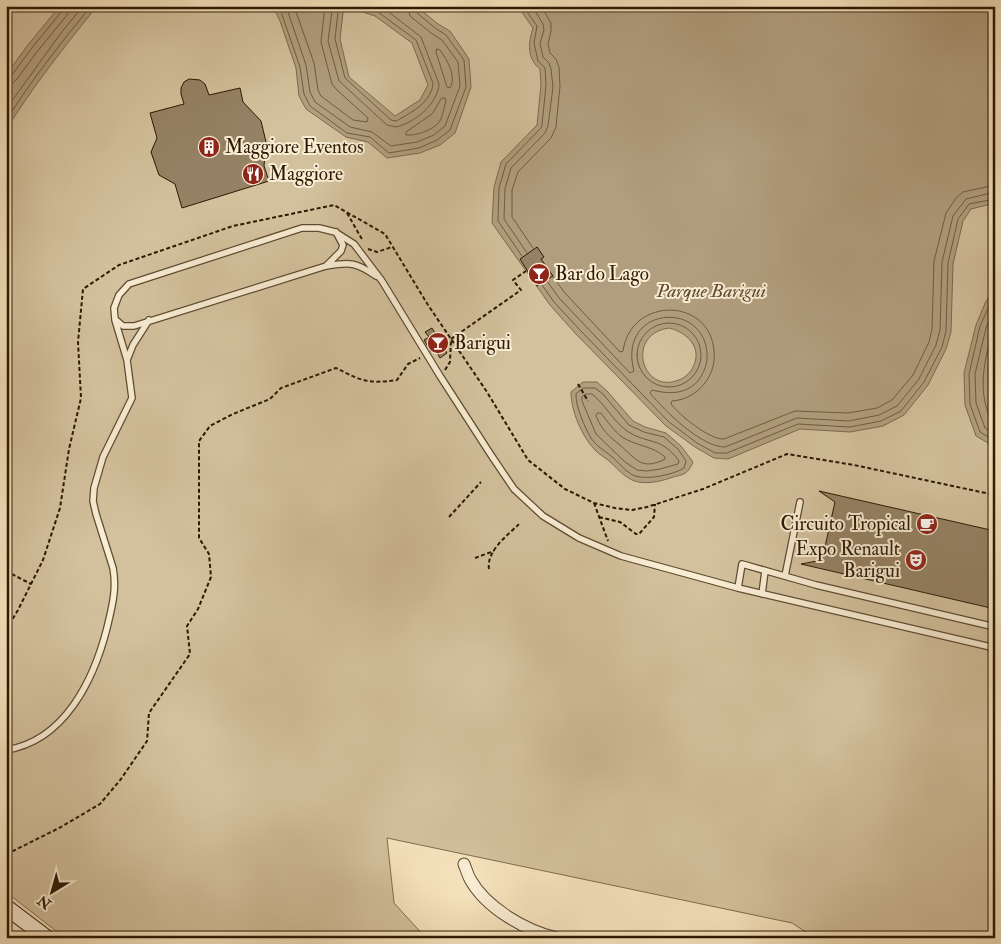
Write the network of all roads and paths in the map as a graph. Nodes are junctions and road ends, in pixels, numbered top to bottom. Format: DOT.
graph roads {
  1 [pos="345,211"];
  2 [pos="335,232"];
  3 [pos="393,247"];
  4 [pos="326,266"];
  5 [pos="526,271"];
  6 [pos="382,280"];
  7 [pos="116,320"];
  8 [pos="149,320"];
  9 [pos="451,340"];
  10 [pos="426,354"];
  11 [pos="127,360"];
  12 [pos="440,376"];
  13 [pos="578,384"];
  14 [pos="588,401"];
  15 [pos="481,482"];
  16 [pos="995,495"];
  17 [pos="800,502"];
  18 [pos="594,503"];
  19 [pos="655,504"];
  20 [pos="449,517"];
  21 [pos="599,517"];
  22 [pos="519,524"];
  23 [pos="494,551"];
  24 [pos="621,556"];
  25 [pos="475,558"];
  26 [pos="489,569"];
  27 [pos="765,570"];
  28 [pos="6,571"];
  29 [pos="785,576"];
  30 [pos="31,584"];
  31 [pos="738,588"];
  32 [pos="762,594"];
  33 [pos="995,627"];
  34 [pos="6,630"];
  35 [pos="995,648"];
  36 [pos="6,750"];
  37 [pos="6,853"];
  38 [pos="464,864"];
  39 [pos="6,907"];
  40 [pos="555,937"];
  41 [pos="47,938"];
  1 -- 3 [label="path"];
  1 -- 3 [label="path"];
  1 -- 30 [label="path"];
  2 -- 4 [label="lane"];
  2 -- 6 [label="lane"];
  2 -- 7 [label="lane"];
  3 -- 9 [label="path"];
  4 -- 6 [label="lane"];
  4 -- 8 [label="lane"];
  5 -- 9 [label="path"];
  6 -- 10 [label="lane"];
  7 -- 8 [label="lane"];
  7 -- 11 [label="lane"];
  8 -- 11 [label="lane"];
  9 -- 12 [label="path"];
  9 -- 18 [label="path"];
  10 -- 12 [label="lane"];
  10 -- 37 [label="path"];
  11 -- 36 [label="lane"];
  12 -- 24 [label="lane"];
  13 -- 14 [label="path"];
  15 -- 20 [label="path"];
  16 -- 19 [label="path"];
  17 -- 29 [label="lane"];
  18 -- 19 [label="path"];
  18 -- 21 [label="path"];
  19 -- 21 [label="path"];
  21 -- 24 [label="path"];
  22 -- 23 [label="path"];
  23 -- 25 [label="path"];
  23 -- 26 [label="path"];
  24 -- 31 [label="lane"];
  27 -- 29 [label="lane"];
  27 -- 31 [label="lane"];
  27 -- 32 [label="lane"];
  28 -- 30 [label="path"];
  29 -- 33 [label="lane"];
  30 -- 34 [label="path"];
  31 -- 32 [label="lane"];
  32 -- 35 [label="lane"];
  38 -- 40 [label="street"];
  39 -- 41 [label="main road"];
}
